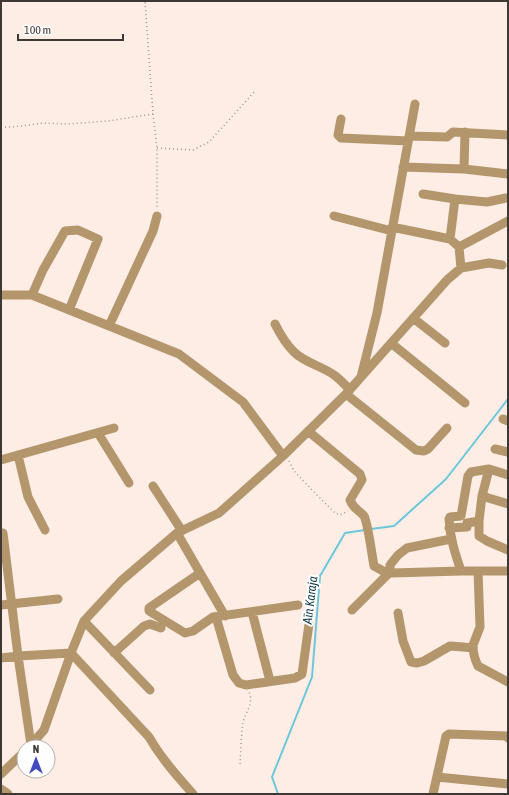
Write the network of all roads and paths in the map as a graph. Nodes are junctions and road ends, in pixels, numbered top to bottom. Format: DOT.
graph roads {
  1 [pos="145,1"];
  2 [pos="256,90"];
  3 [pos="415,104"];
  4 [pos="154,114"];
  5 [pos="341,120"];
  6 [pos="1,127"];
  7 [pos="465,132"];
  8 [pos="508,135"];
  9 [pos="408,138"];
  10 [pos="157,148"];
  11 [pos="403,166"];
  12 [pos="464,169"];
  13 [pos="508,174"];
  14 [pos="424,194"];
  15 [pos="506,198"];
  16 [pos="455,199"];
  17 [pos="157,216"];
  18 [pos="334,216"];
  19 [pos="508,221"];
  20 [pos="392,229"];
  21 [pos="450,239"];
  22 [pos="459,247"];
  23 [pos="502,265"];
  24 [pos="461,268"];
  25 [pos="1,295"];
  26 [pos="32,295"];
  27 [pos="69,310"];
  28 [pos="413,318"];
  29 [pos="275,324"];
  30 [pos="109,326"];
  31 [pos="391,343"];
  32 [pos="445,343"];
  33 [pos="361,378"];
  34 [pos="348,392"];
  35 [pos="465,403"];
  36 [pos="114,428"];
  37 [pos="447,428"];
  38 [pos="308,431"];
  39 [pos="98,433"];
  40 [pos="495,449"];
  41 [pos="508,452"];
  42 [pos="18,455"];
  43 [pos="284,455"];
  44 [pos="1,460"];
  45 [pos="489,469"];
  46 [pos="508,475"];
  47 [pos="128,483"];
  48 [pos="153,486"];
  49 [pos="482,496"];
  50 [pos="508,504"];
  51 [pos="354,508"];
  52 [pos="479,521"];
  53 [pos="449,528"];
  54 [pos="45,530"];
  55 [pos="179,532"];
  56 [pos="3,533"];
  57 [pos="451,539"];
  58 [pos="3,550"];
  59 [pos="508,550"];
  60 [pos="462,571"];
  61 [pos="478,571"];
  62 [pos="508,571"];
  63 [pos="200,573"];
  64 [pos="390,573"];
  65 [pos="58,599"];
  66 [pos="12,603"];
  67 [pos="1,605"];
  68 [pos="298,605"];
  69 [pos="352,610"];
  70 [pos="252,612"];
  71 [pos="398,612"];
  72 [pos="220,616"];
  73 [pos="84,621"];
  74 [pos="309,624"];
  75 [pos="161,628"];
  76 [pos="473,648"];
  77 [pos="71,653"];
  78 [pos="114,653"];
  79 [pos="18,656"];
  80 [pos="1,658"];
  81 [pos="270,681"];
  82 [pos="508,682"];
  83 [pos="246,685"];
  84 [pos="150,690"];
  85 [pos="508,735"];
  86 [pos="29,739"];
  87 [pos="36,739"];
  88 [pos="16,760"];
  89 [pos="240,764"];
  90 [pos="1,774"];
  91 [pos="437,777"];
  92 [pos="508,784"];
  93 [pos="1,789"];
  94 [pos="8,794"];
  95 [pos="193,794"];
  96 [pos="433,794"];
  1 -- 4 [label="path"];
  2 -- 10 [label="path"];
  3 -- 9 [label="street"];
  4 -- 6 [label="path"];
  4 -- 10 [label="path"];
  5 -- 9 [label="street"];
  7 -- 8 [label="street"];
  7 -- 9 [label="street"];
  7 -- 12 [label="street"];
  9 -- 11 [label="street"];
  10 -- 17 [label="path"];
  11 -- 12 [label="street"];
  11 -- 20 [label="street"];
  12 -- 13 [label="street"];
  14 -- 16 [label="street"];
  15 -- 16 [label="street"];
  16 -- 21 [label="street"];
  17 -- 30 [label="street"];
  18 -- 20 [label="street"];
  19 -- 22 [label="street"];
  20 -- 21 [label="street"];
  20 -- 33 [label="street"];
  21 -- 22 [label="street"];
  22 -- 24 [label="street"];
  23 -- 24 [label="street"];
  24 -- 28 [label="street"];
  25 -- 26 [label="street"];
  26 -- 27 [label="street"];
  26 -- 27 [label="street"];
  27 -- 30 [label="street"];
  28 -- 31 [label="street"];
  28 -- 32 [label="street"];
  29 -- 34 [label="street"];
  30 -- 43 [label="street"];
  31 -- 33 [label="street"];
  31 -- 35 [label="street"];
  33 -- 34 [label="street"];
  34 -- 37 [label="street"];
  34 -- 38 [label="street"];
  36 -- 39 [label="street"];
  38 -- 43 [label="street"];
  38 -- 51 [label="street"];
  39 -- 42 [label="street"];
  39 -- 47 [label="street"];
  40 -- 41 [label="street"];
  42 -- 44 [label="street"];
  42 -- 54 [label="street"];
  43 -- 51 [label="path"];
  43 -- 55 [label="street"];
  45 -- 46 [label="street"];
  45 -- 49 [label="street"];
  45 -- 53 [label="street"];
  48 -- 55 [label="street"];
  49 -- 50 [label="street"];
  49 -- 52 [label="street"];
  51 -- 64 [label="street"];
  52 -- 53 [label="street"];
  52 -- 59 [label="street"];
  53 -- 57 [label="street"];
  55 -- 63 [label="street"];
  55 -- 73 [label="street"];
  56 -- 58 [label="street"];
  57 -- 60 [label="street"];
  57 -- 64 [label="street"];
  58 -- 66 [label="street"];
  60 -- 61 [label="street"];
  60 -- 64 [label="street"];
  61 -- 62 [label="street"];
  61 -- 76 [label="street"];
  63 -- 72 [label="street"];
  63 -- 72 [label="street"];
  64 -- 69 [label="street"];
  65 -- 66 [label="street"];
  66 -- 67 [label="street"];
  66 -- 79 [label="street"];
  68 -- 70 [label="street"];
  70 -- 72 [label="street"];
  70 -- 81 [label="street"];
  71 -- 76 [label="street"];
  72 -- 83 [label="street"];
  73 -- 77 [label="street"];
  73 -- 78 [label="street"];
  74 -- 81 [label="street"];
  75 -- 78 [label="street"];
  76 -- 82 [label="street"];
  77 -- 79 [label="street"];
  77 -- 87 [label="street"];
  77 -- 95 [label="street"];
  78 -- 84 [label="street"];
  79 -- 80 [label="street"];
  79 -- 86 [label="street"];
  81 -- 83 [label="street"];
  83 -- 89 [label="path"];
  85 -- 91 [label="street"];
  88 -- 90 [label="street"];
  91 -- 92 [label="street"];
  91 -- 96 [label="street"];
  93 -- 94 [label="street"];
}
